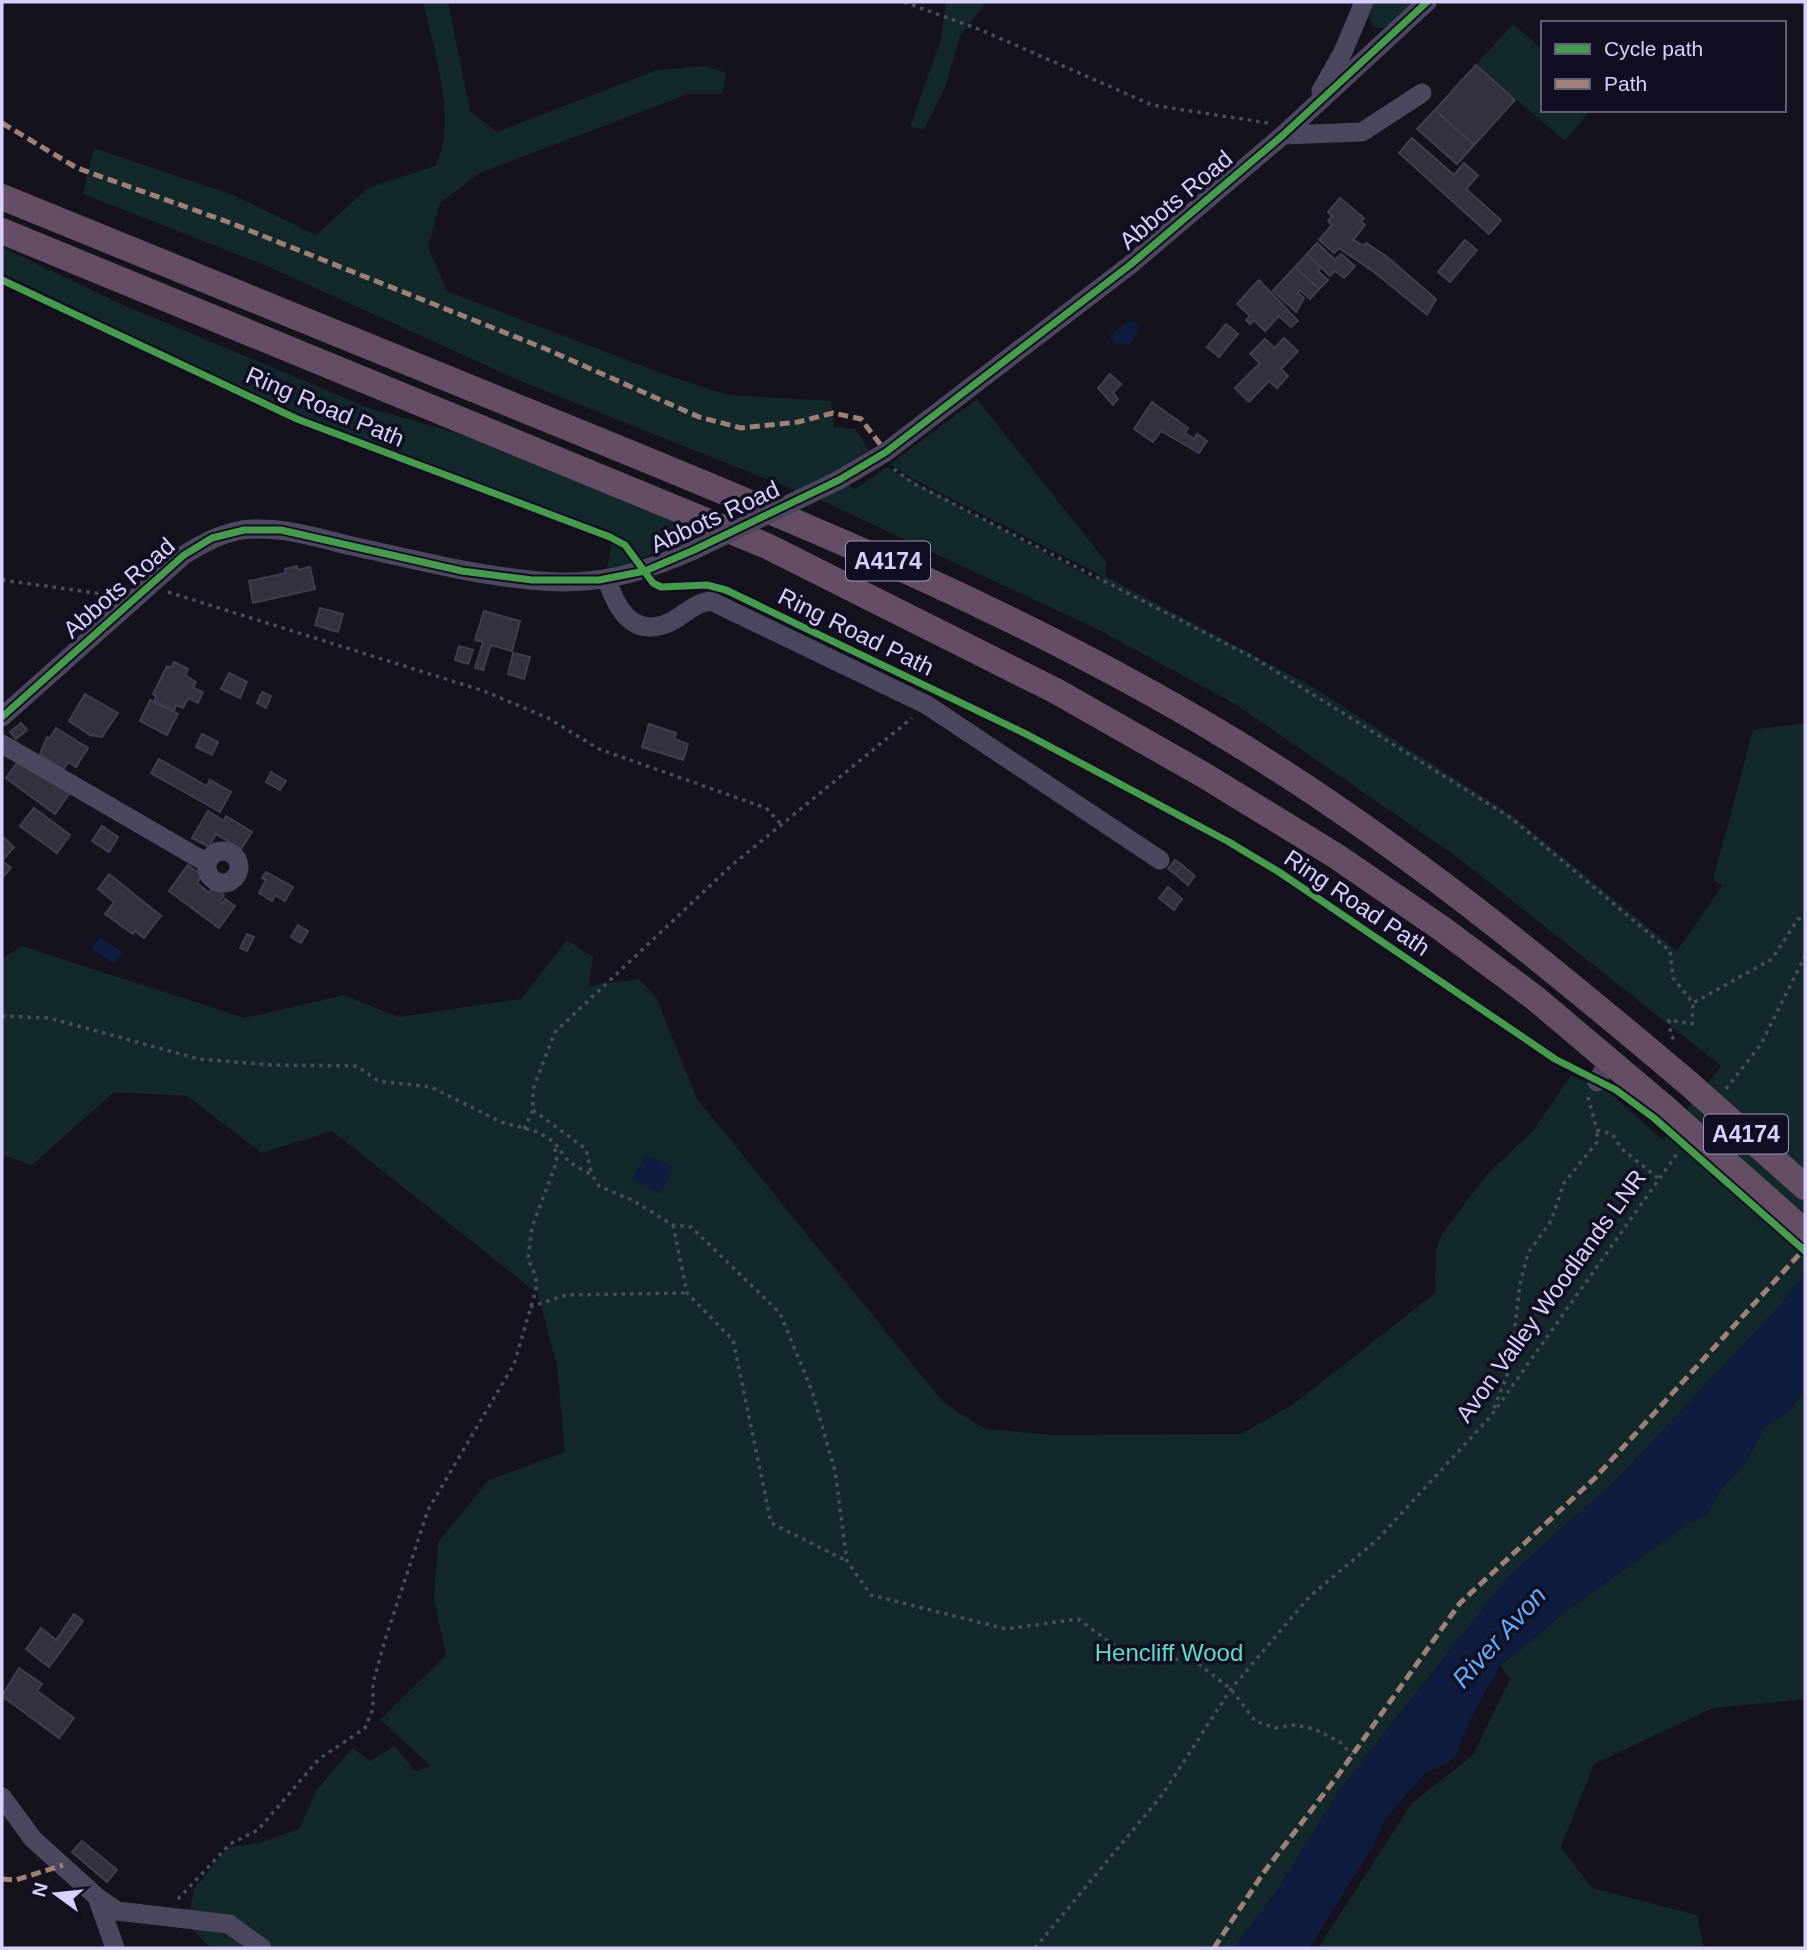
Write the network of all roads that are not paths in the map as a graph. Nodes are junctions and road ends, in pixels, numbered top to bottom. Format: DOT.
graph roads {
  1 [pos="1427,2"];
  2 [pos="1362,9"];
  3 [pos="1383,42"];
  4 [pos="1422,93"];
  5 [pos="1304,114"];
  6 [pos="1283,135"];
  7 [pos="2,197"];
  8 [pos="2,231"];
  9 [pos="607,579"];
  10 [pos="2,717"];
  11 [pos="2,744"];
  12 [pos="1160,860"];
  13 [pos="207,863"];
  14 [pos="1805,1187"];
  15 [pos="1805,1232"];
  16 [pos="2,1797"];
  17 [pos="97,1897"];
  18 [pos="115,1948"];
  19 [pos="262,1948"];
  1 -- 3 [label="street"];
  2 -- 3 [label="street"];
  2 -- 5 [label="street"];
  3 -- 5 [label="street"];
  4 -- 6 [label="street"];
  5 -- 6 [label="street, Abbots Road"];
  6 -- 9 [label="street, Abbots Road, bridge"];
  7 -- 14 [label="highway, A4174, bridge"];
  8 -- 15 [label="highway, A4174, bridge"];
  9 -- 10 [label="street, Abbots Road"];
  9 -- 12 [label="street"];
  11 -- 13 [label="street"];
  16 -- 17 [label="street"];
  17 -- 18 [label="street"];
  17 -- 19 [label="street"];
}
